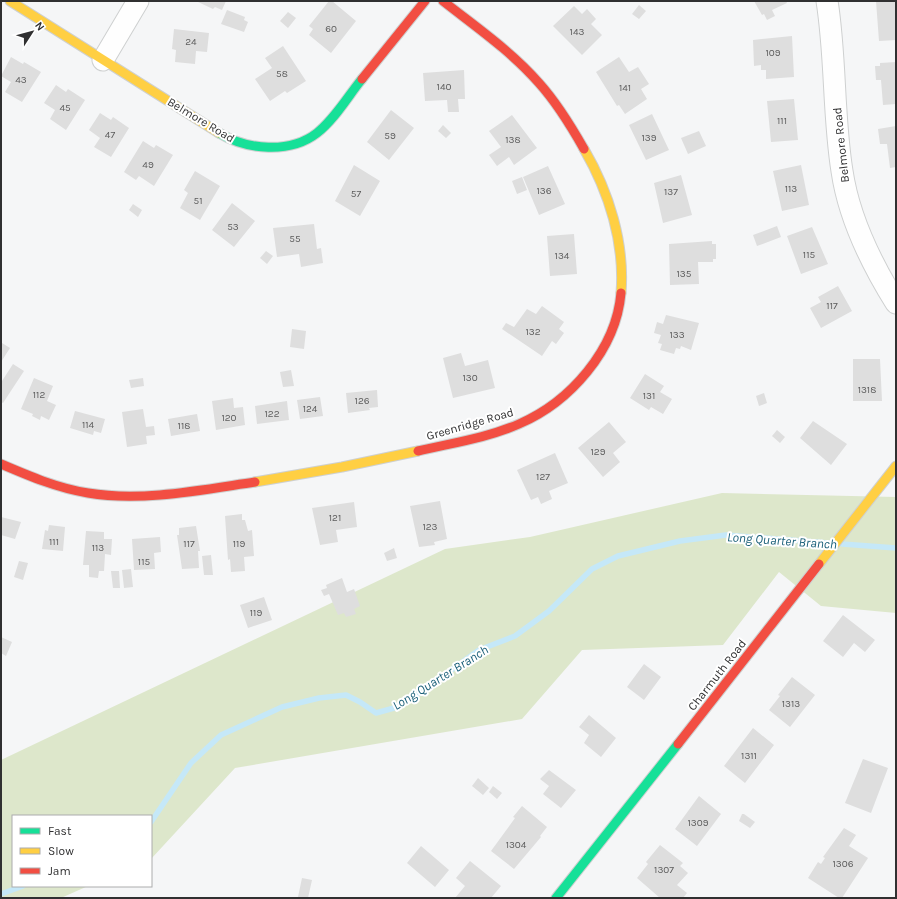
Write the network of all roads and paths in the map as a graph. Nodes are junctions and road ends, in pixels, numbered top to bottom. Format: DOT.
graph roads {
  1 [pos="10,1"];
  2 [pos="138,1"];
  3 [pos="425,1"];
  4 [pos="443,1"];
  5 [pos="827,1"];
  6 [pos="103,60"];
  7 [pos="896,303"];
  8 [pos="1,464"];
  9 [pos="896,466"];
  10 [pos="556,898"];
  1 -- 6 [label="street, Belmore Road"];
  2 -- 6 [label="street"];
  3 -- 6 [label="street, Belmore Road"];
  4 -- 8 [label="street, Greenridge Road"];
  5 -- 7 [label="street, Belmore Road"];
  9 -- 10 [label="street, Charmuth Road"];
}
